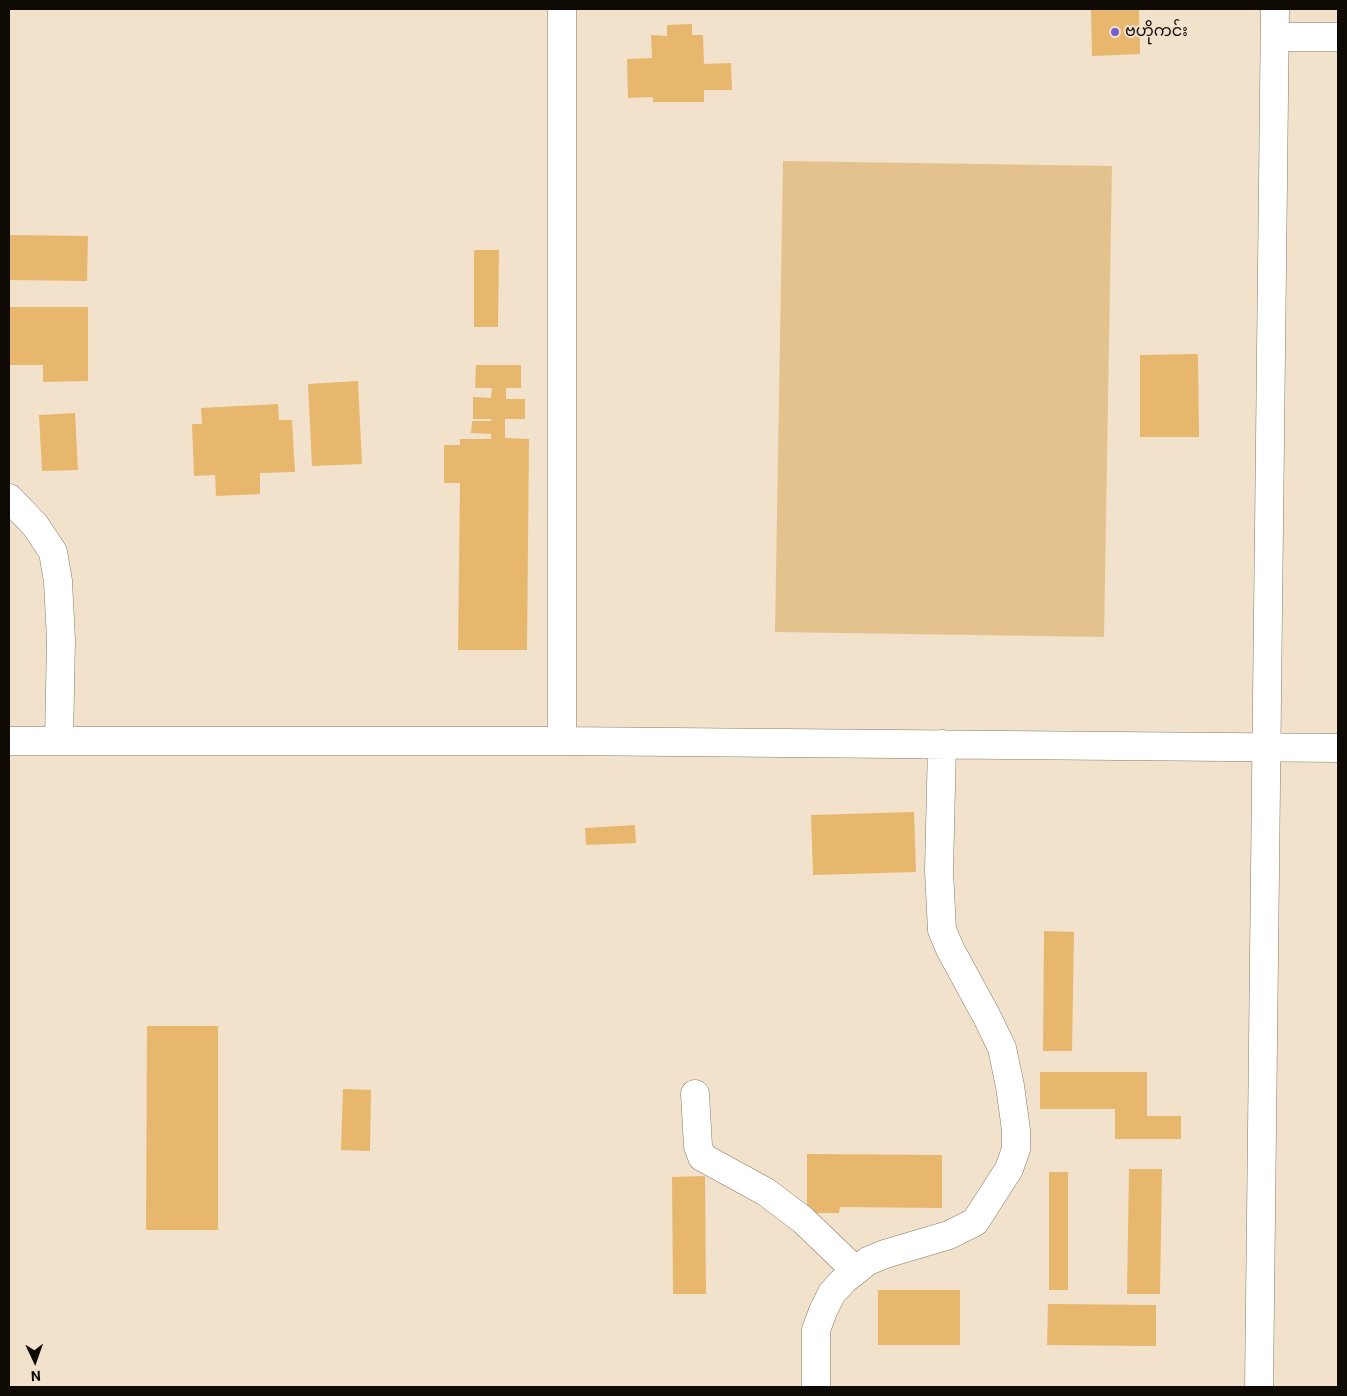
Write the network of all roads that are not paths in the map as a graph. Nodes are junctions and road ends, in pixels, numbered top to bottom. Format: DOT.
graph roads {
  1 [pos="562,9"];
  2 [pos="1275,9"];
  3 [pos="1275,37"];
  4 [pos="1338,37"];
  5 [pos="9,498"];
  6 [pos="9,741"];
  7 [pos="59,741"];
  8 [pos="562,741"];
  9 [pos="942,744"];
  10 [pos="1266,747"];
  11 [pos="1338,748"];
  12 [pos="695,1094"];
  13 [pos="855,1270"];
  14 [pos="816,1387"];
  15 [pos="1259,1387"];
  1 -- 8 [label="street"];
  2 -- 3 [label="street"];
  3 -- 4 [label="street"];
  3 -- 10 [label="street"];
  5 -- 7 [label="street"];
  6 -- 7 [label="street"];
  7 -- 8 [label="street"];
  8 -- 9 [label="street"];
  9 -- 10 [label="street"];
  9 -- 13 [label="street"];
  10 -- 11 [label="street"];
  10 -- 15 [label="street"];
  12 -- 13 [label="street"];
  13 -- 14 [label="street"];
}
